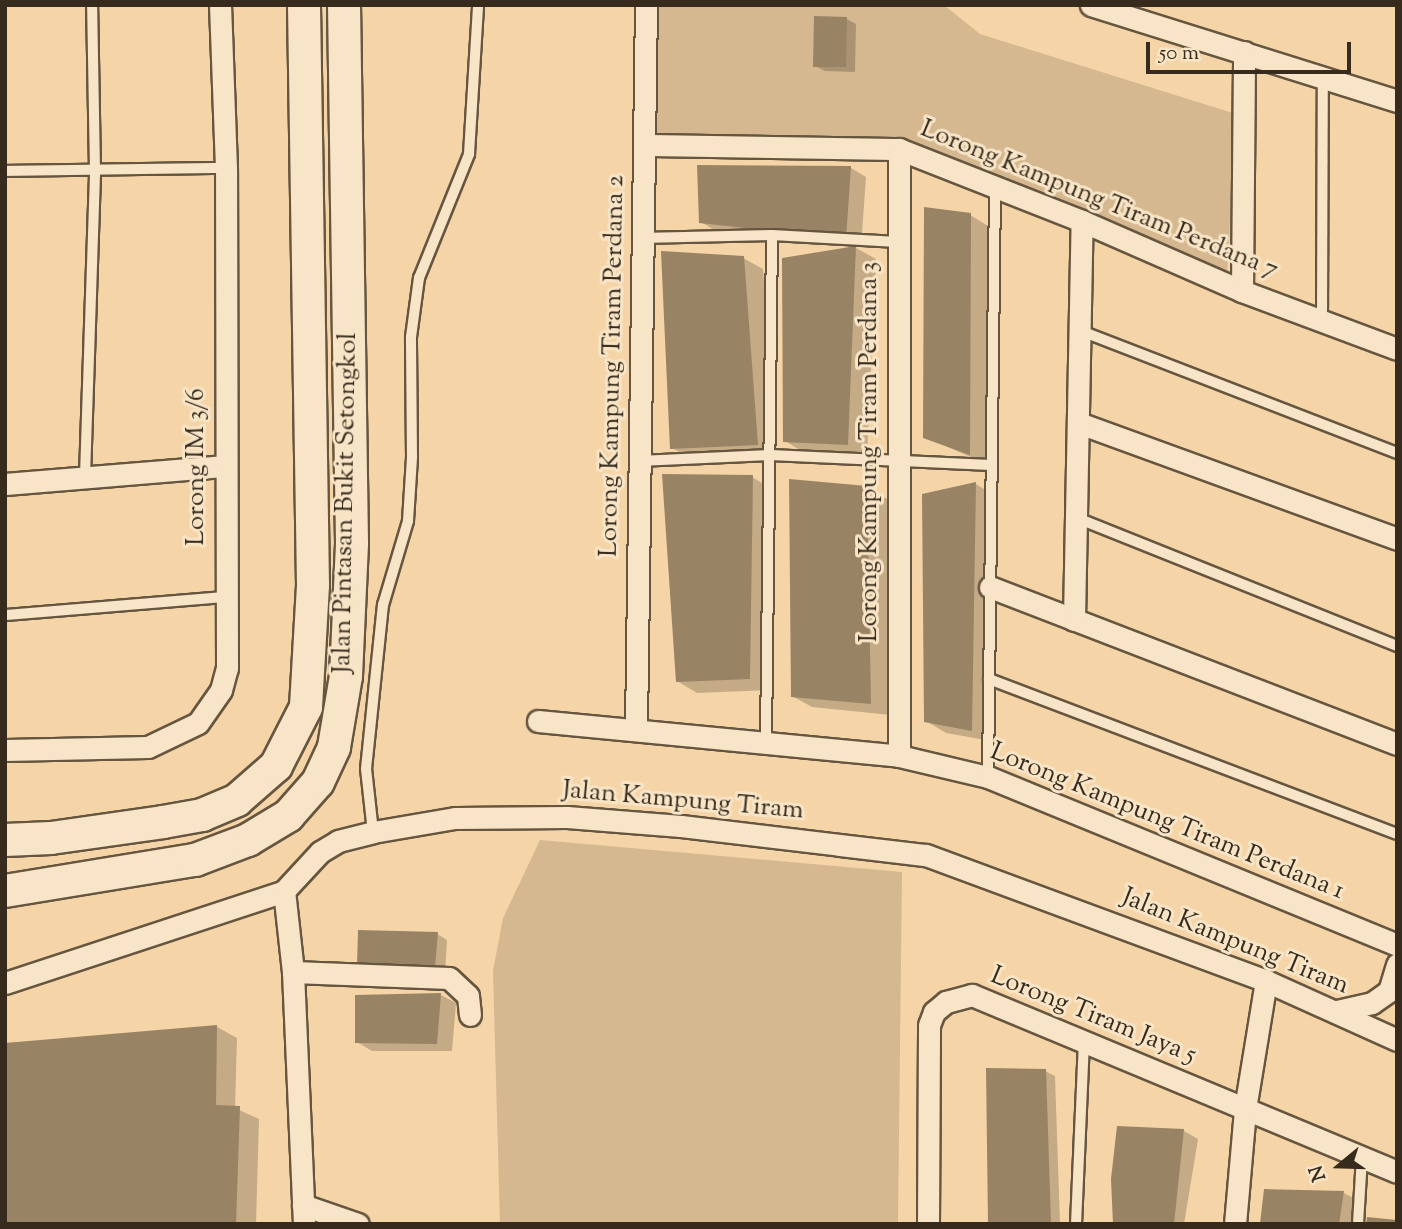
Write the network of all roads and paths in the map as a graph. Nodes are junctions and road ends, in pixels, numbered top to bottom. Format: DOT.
graph roads {
  1 [pos="92,5"];
  2 [pos="220,5"];
  3 [pos="304,5"];
  4 [pos="344,5"];
  5 [pos="478,5"];
  6 [pos="646,5"];
  7 [pos="1091,5"];
  8 [pos="1244,52"];
  9 [pos="1323,78"];
  10 [pos="1397,101"];
  11 [pos="645,145"];
  12 [pos="899,149"];
  13 [pos="226,168"];
  14 [pos="5,171"];
  15 [pos="95,171"];
  16 [pos="995,184"];
  17 [pos="1082,221"];
  18 [pos="772,235"];
  19 [pos="641,238"];
  20 [pos="898,242"];
  21 [pos="1242,291"];
  22 [pos="1322,318"];
  23 [pos="1081,331"];
  24 [pos="1397,349"];
  25 [pos="1079,423"];
  26 [pos="1397,453"];
  27 [pos="770,455"];
  28 [pos="898,460"];
  29 [pos="639,461"];
  30 [pos="991,465"];
  31 [pos="224,466"];
  32 [pos="85,476"];
  33 [pos="5,485"];
  34 [pos="1077,518"];
  35 [pos="1397,539"];
  36 [pos="990,587"];
  37 [pos="225,597"];
  38 [pos="5,615"];
  39 [pos="1074,620"];
  40 [pos="1397,646"];
  41 [pos="989,679"];
  42 [pos="538,721"];
  43 [pos="636,729"];
  44 [pos="766,740"];
  45 [pos="1397,744"];
  46 [pos="5,750"];
  47 [pos="898,756"];
  48 [pos="988,777"];
  49 [pos="373,832"];
  50 [pos="1397,834"];
  51 [pos="5,840"];
  52 [pos="5,891"];
  53 [pos="284,891"];
  54 [pos="1397,945"];
  55 [pos="293,972"];
  56 [pos="1396,976"];
  57 [pos="1266,981"];
  58 [pos="5,983"];
  59 [pos="1337,1011"];
  60 [pos="470,1015"];
  61 [pos="1397,1040"];
  62 [pos="1084,1041"];
  63 [pos="1245,1109"];
  64 [pos="1362,1157"];
  65 [pos="1397,1172"];
  66 [pos="303,1214"];
  67 [pos="358,1224"];
  68 [pos="928,1224"];
  69 [pos="1076,1224"];
  70 [pos="1235,1224"];
  71 [pos="1357,1224"];
  1 -- 15 [label="lane"];
  2 -- 13 [label="street, Lorong IM 3/6"];
  3 -- 51 [label="main road, Jalan Pintasan Bukit Setongkol"];
  4 -- 52 [label="main road, Jalan Pintasan Bukit Setongkol"];
  5 -- 49 [label="lane"];
  6 -- 11 [label="street, Lorong Kampung Tiram Perdana 2"];
  7 -- 8 [label="street"];
  8 -- 9 [label="street"];
  8 -- 21 [label="street"];
  9 -- 10 [label="street"];
  9 -- 22 [label="lane"];
  11 -- 12 [label="street, Lorong Kampung Tiram Perdana 7"];
  11 -- 19 [label="street, Lorong Kampung Tiram Perdana 2"];
  12 -- 16 [label="street, Lorong Kampung Tiram Perdana 7"];
  12 -- 20 [label="street, Lorong Kampung Tiram Perdana 3"];
  13 -- 15 [label="lane"];
  13 -- 31 [label="street, Lorong IM 3/6"];
  14 -- 15 [label="lane"];
  15 -- 32 [label="lane"];
  16 -- 17 [label="street, Lorong Kampung Tiram Perdana 7"];
  16 -- 30 [label="lane"];
  17 -- 21 [label="street, Lorong Kampung Tiram Perdana 7"];
  17 -- 23 [label="street"];
  18 -- 19 [label="lane"];
  18 -- 20 [label="lane"];
  18 -- 27 [label="lane"];
  19 -- 29 [label="street, Lorong Kampung Tiram Perdana 2"];
  20 -- 28 [label="street, Lorong Kampung Tiram Perdana 3"];
  21 -- 22 [label="street, Lorong Kampung Tiram Perdana 7"];
  22 -- 24 [label="street, Lorong Kampung Tiram Perdana 7"];
  23 -- 25 [label="street"];
  23 -- 26 [label="lane"];
  25 -- 34 [label="street"];
  25 -- 35 [label="street"];
  27 -- 28 [label="lane"];
  27 -- 29 [label="lane"];
  27 -- 44 [label="lane"];
  28 -- 30 [label="lane"];
  28 -- 47 [label="street, Lorong Kampung Tiram Perdana 3"];
  29 -- 43 [label="street, Lorong Kampung Tiram Perdana 2"];
  30 -- 36 [label="lane"];
  31 -- 32 [label="street"];
  31 -- 37 [label="street, Lorong IM 3/6"];
  32 -- 33 [label="street"];
  34 -- 39 [label="street"];
  34 -- 40 [label="lane"];
  36 -- 39 [label="street"];
  36 -- 41 [label="lane"];
  37 -- 38 [label="lane"];
  37 -- 46 [label="street, Lorong IM 3/6"];
  39 -- 45 [label="street"];
  41 -- 48 [label="lane"];
  41 -- 50 [label="lane"];
  42 -- 43 [label="street, Lorong Kampung Tiram Perdana 1"];
  43 -- 44 [label="street, Lorong Kampung Tiram Perdana 1"];
  44 -- 47 [label="street, Lorong Kampung Tiram Perdana 1"];
  47 -- 48 [label="street, Lorong Kampung Tiram Perdana 1"];
  48 -- 54 [label="street, Lorong Kampung Tiram Perdana 1"];
  49 -- 53 [label="street, Jalan Kampung Tiram"];
  49 -- 57 [label="street, Jalan Kampung Tiram"];
  53 -- 55 [label="street"];
  53 -- 58 [label="street"];
  55 -- 60 [label="street"];
  55 -- 66 [label="street"];
  56 -- 59 [label="street"];
  57 -- 59 [label="street, Jalan Kampung Tiram"];
  57 -- 63 [label="street"];
  59 -- 61 [label="street, Jalan Kampung Tiram"];
  62 -- 63 [label="street, Lorong Tiram Jaya 5"];
  62 -- 68 [label="street, Lorong Tiram Jaya 5"];
  62 -- 69 [label="lane"];
  63 -- 64 [label="street, Lorong Tiram Jaya 5"];
  63 -- 70 [label="street"];
  64 -- 65 [label="street, Lorong Tiram Jaya 5"];
  64 -- 71 [label="lane"];
  66 -- 67 [label="street"];
}
